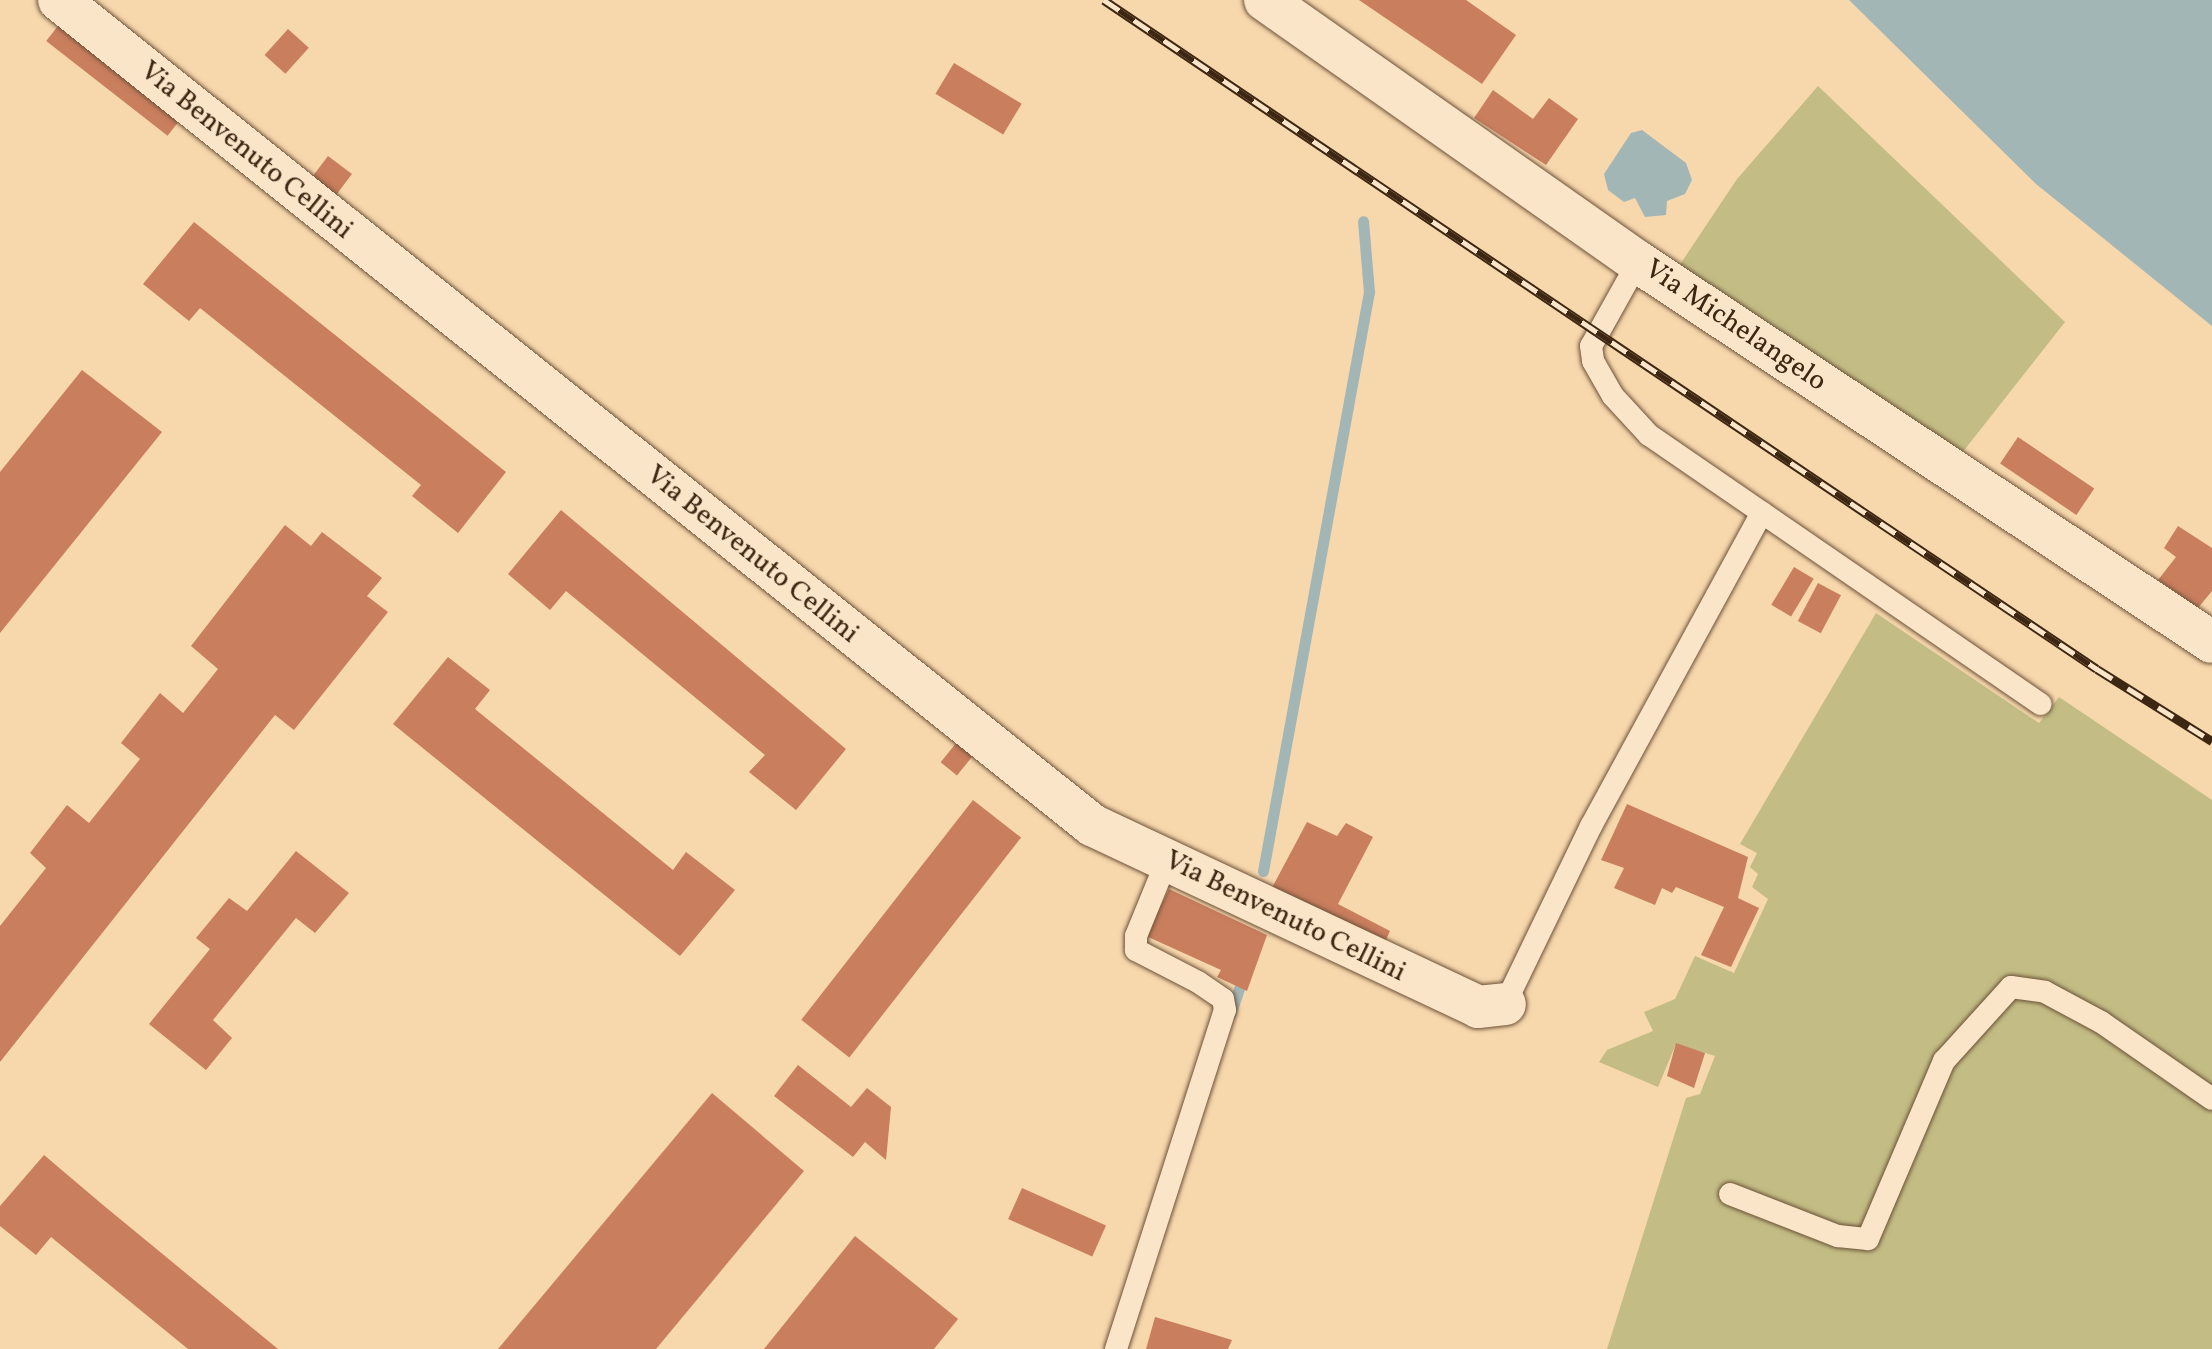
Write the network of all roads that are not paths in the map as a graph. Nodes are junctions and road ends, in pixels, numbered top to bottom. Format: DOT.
graph roads {
  1 [pos="59,0"];
  2 [pos="1265,0"];
  3 [pos="1638,262"];
  4 [pos="1762,513"];
  5 [pos="2212,642"];
  6 [pos="2040,704"];
  7 [pos="1167,860"];
  8 [pos="1505,1004"];
  9 [pos="2212,1099"];
  10 [pos="1730,1194"];
  11 [pos="1116,1349"];
  1 -- 7 [label="street, Via Benvenuto Cellini"];
  2 -- 3 [label="street, Via Michelangelo"];
  3 -- 4 [label="lane"];
  3 -- 5 [label="street, Via Michelangelo"];
  4 -- 6 [label="lane"];
  4 -- 8 [label="lane"];
  7 -- 8 [label="street, Via Benvenuto Cellini"];
  7 -- 11 [label="lane"];
  9 -- 10 [label="lane"];
}
